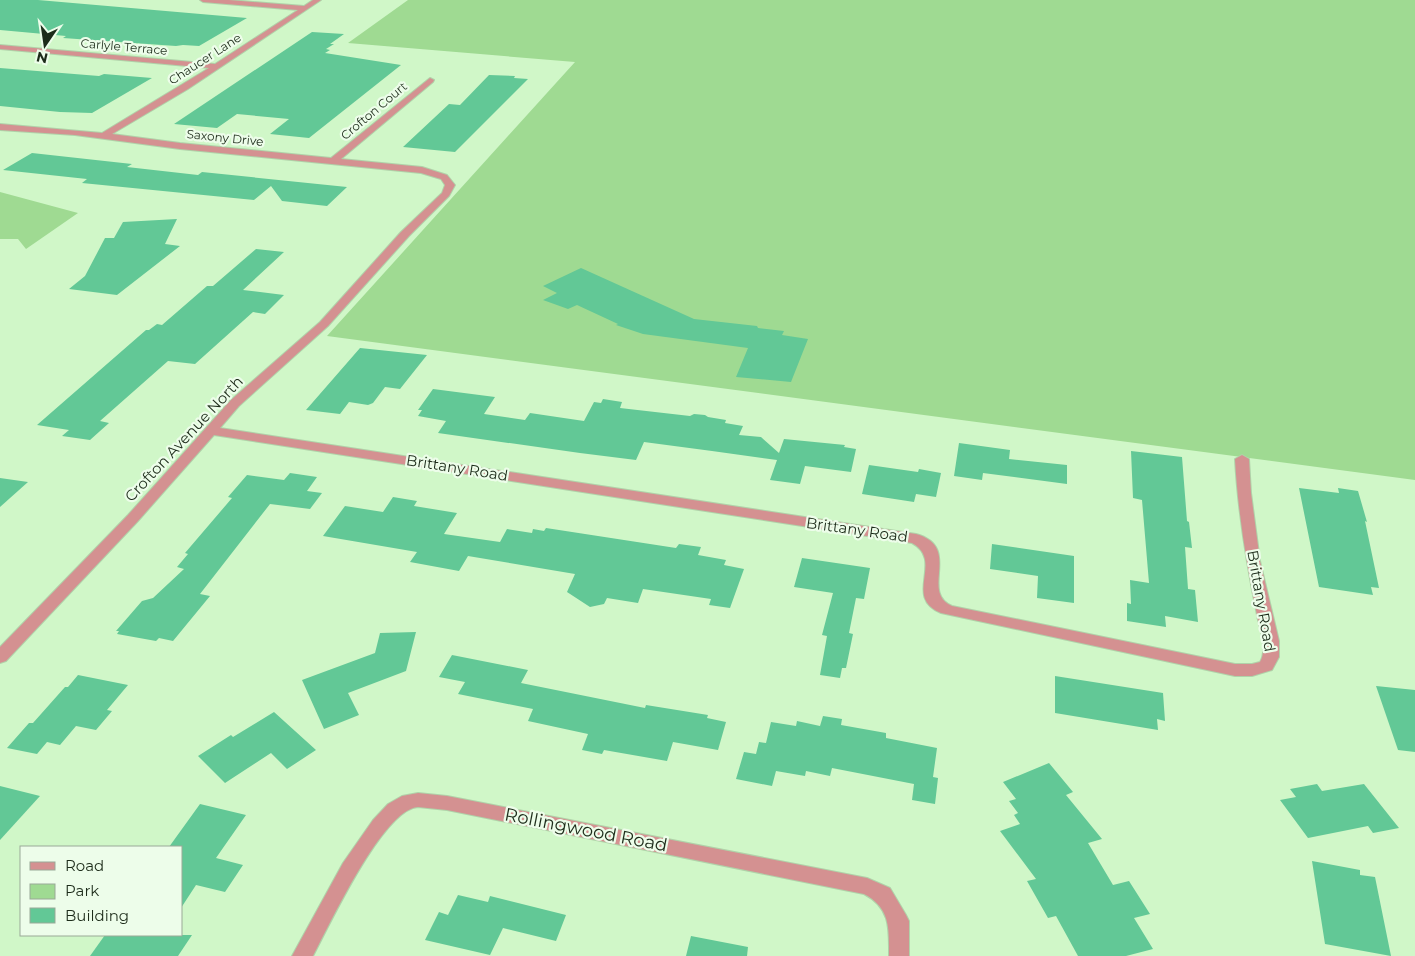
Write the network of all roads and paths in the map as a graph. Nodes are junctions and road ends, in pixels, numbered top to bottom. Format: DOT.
graph roads {
  1 [pos="203,0"];
  2 [pos="318,0"];
  3 [pos="305,8"];
  4 [pos="0,47"];
  5 [pos="217,66"];
  6 [pos="430,80"];
  7 [pos="0,127"];
  8 [pos="103,136"];
  9 [pos="334,162"];
  10 [pos="446,180"];
  11 [pos="212,431"];
  12 [pos="1242,459"];
  13 [pos="0,657"];
  14 [pos="302,956"];
  15 [pos="899,956"];
  1 -- 3 [label="street"];
  2 -- 3 [label="street, Chaucer Lane"];
  3 -- 5 [label="street, Chaucer Lane"];
  4 -- 5 [label="street, Carlyle Terrace"];
  5 -- 8 [label="street, Chaucer Lane"];
  6 -- 9 [label="street, Crofton Court"];
  7 -- 8 [label="street, Saxony Drive"];
  8 -- 9 [label="street, Saxony Drive"];
  9 -- 10 [label="street, Saxony Drive"];
  10 -- 11 [label="street, Crofton Avenue North"];
  11 -- 12 [label="street, Brittany Road"];
  11 -- 13 [label="street, Crofton Avenue North"];
  14 -- 15 [label="street, Rollingwood Road"];
}
